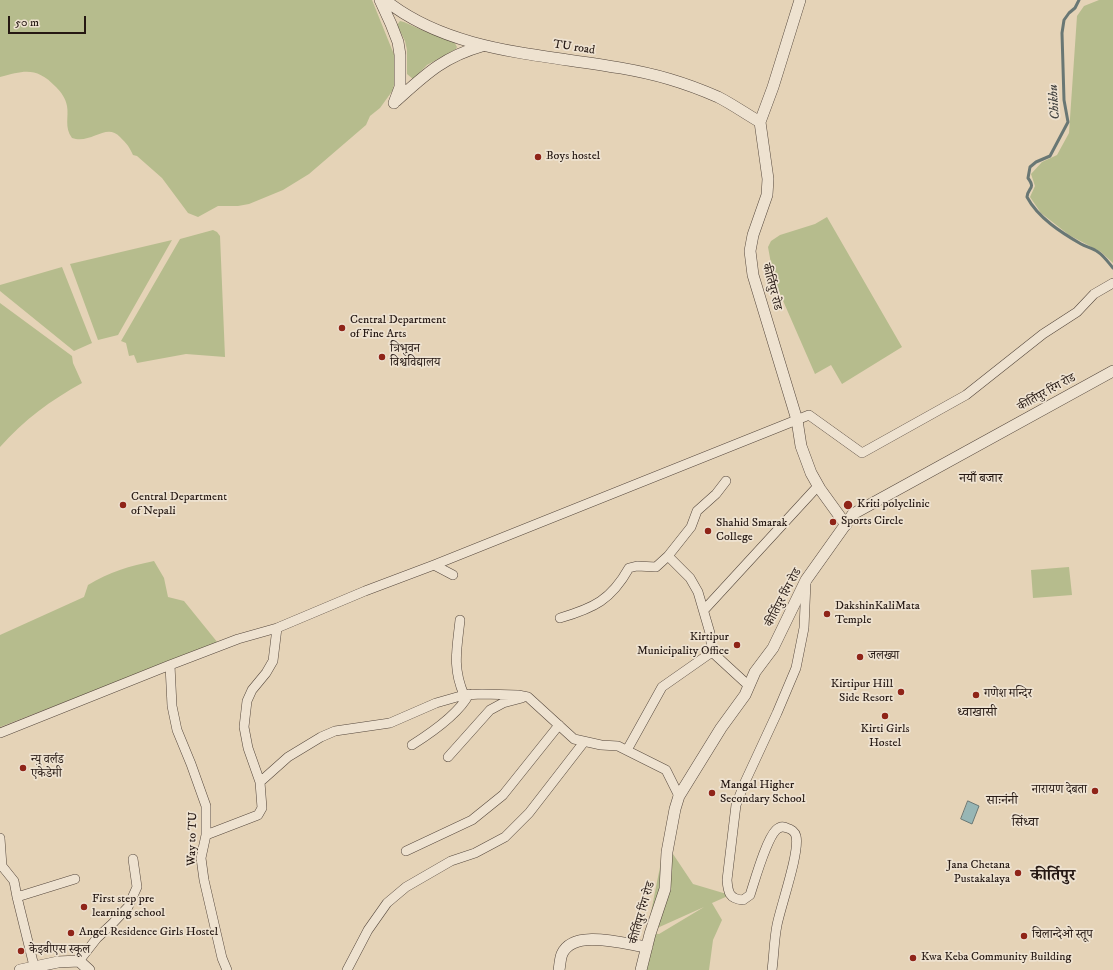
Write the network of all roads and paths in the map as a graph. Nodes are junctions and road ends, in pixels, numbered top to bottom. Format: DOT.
graph roads {
  1 [pos="380,0"];
  2 [pos="385,0"];
  3 [pos="800,0"];
  4 [pos="482,46"];
  5 [pos="760,122"];
  6 [pos="1113,283"];
  7 [pos="1113,371"];
  8 [pos="797,420"];
  9 [pos="726,481"];
  10 [pos="818,486"];
  11 [pos="846,525"];
  12 [pos="668,556"];
  13 [pos="434,565"];
  14 [pos="453,575"];
  15 [pos="806,580"];
  16 [pos="704,610"];
  17 [pos="560,618"];
  18 [pos="460,620"];
  19 [pos="277,628"];
  20 [pos="712,652"];
  21 [pos="170,665"];
  22 [pos="749,686"];
  23 [pos="466,694"];
  24 [pos="528,697"];
  25 [pos="559,725"];
  26 [pos="0,733"];
  27 [pos="584,742"];
  28 [pos="412,745"];
  29 [pos="627,750"];
  30 [pos="448,757"];
  31 [pos="260,782"];
  32 [pos="679,796"];
  33 [pos="206,835"];
  34 [pos="0,838"];
  35 [pos="406,851"];
  36 [pos="134,859"];
  37 [pos="75,879"];
  38 [pos="17,897"];
  39 [pos="647,948"];
  40 [pos="79,961"];
  41 [pos="34,966"];
  42 [pos="20,970"];
  43 [pos="88,970"];
  44 [pos="227,970"];
  45 [pos="347,970"];
  46 [pos="559,970"];
  47 [pos="641,970"];
  48 [pos="772,970"];
  1 -- 4 [label="street"];
  2 -- 4 [label="street, TU road"];
  3 -- 5 [label="street, कीर्तिपुर रोड"];
  4 -- 5 [label="street, TU road"];
  5 -- 8 [label="street, कीर्तिपुर रोड"];
  6 -- 8 [label="street"];
  7 -- 11 [label="street, कीर्तिपुर रिंग रोड"];
  8 -- 10 [label="street, कीर्तिपुर रोड"];
  8 -- 13 [label="street"];
  9 -- 12 [label="street"];
  10 -- 11 [label="street, कीर्तिपुर रोड"];
  10 -- 16 [label="street"];
  11 -- 15 [label="street, कीर्तिपुर रिंग रोड"];
  12 -- 16 [label="street"];
  12 -- 17 [label="street"];
  13 -- 14 [label="street"];
  13 -- 19 [label="street"];
  15 -- 22 [label="street, कीर्तिपुर रिंग रोड"];
  15 -- 48 [label="street"];
  16 -- 20 [label="street"];
  18 -- 23 [label="street"];
  19 -- 21 [label="street"];
  19 -- 31 [label="street"];
  20 -- 22 [label="street"];
  20 -- 29 [label="street"];
  21 -- 26 [label="street"];
  21 -- 33 [label="street, Way to TU"];
  22 -- 32 [label="street, कीर्तिपुर रिंग रोड"];
  23 -- 24 [label="street"];
  23 -- 28 [label="street"];
  23 -- 31 [label="street"];
  24 -- 25 [label="street"];
  24 -- 30 [label="street"];
  25 -- 27 [label="street"];
  25 -- 35 [label="street"];
  27 -- 29 [label="street"];
  27 -- 45 [label="street"];
  29 -- 32 [label="street"];
  31 -- 33 [label="street"];
  32 -- 39 [label="street, कीर्तिपुर रिंग रोड"];
  33 -- 44 [label="street, Way to TU"];
  34 -- 38 [label="street"];
  36 -- 40 [label="street"];
  37 -- 38 [label="street"];
  38 -- 41 [label="street"];
  39 -- 46 [label="street"];
  39 -- 47 [label="street, कीर्तिपुर रिंग रोड"];
  40 -- 41 [label="street"];
  40 -- 43 [label="street"];
  41 -- 42 [label="street"];
}
